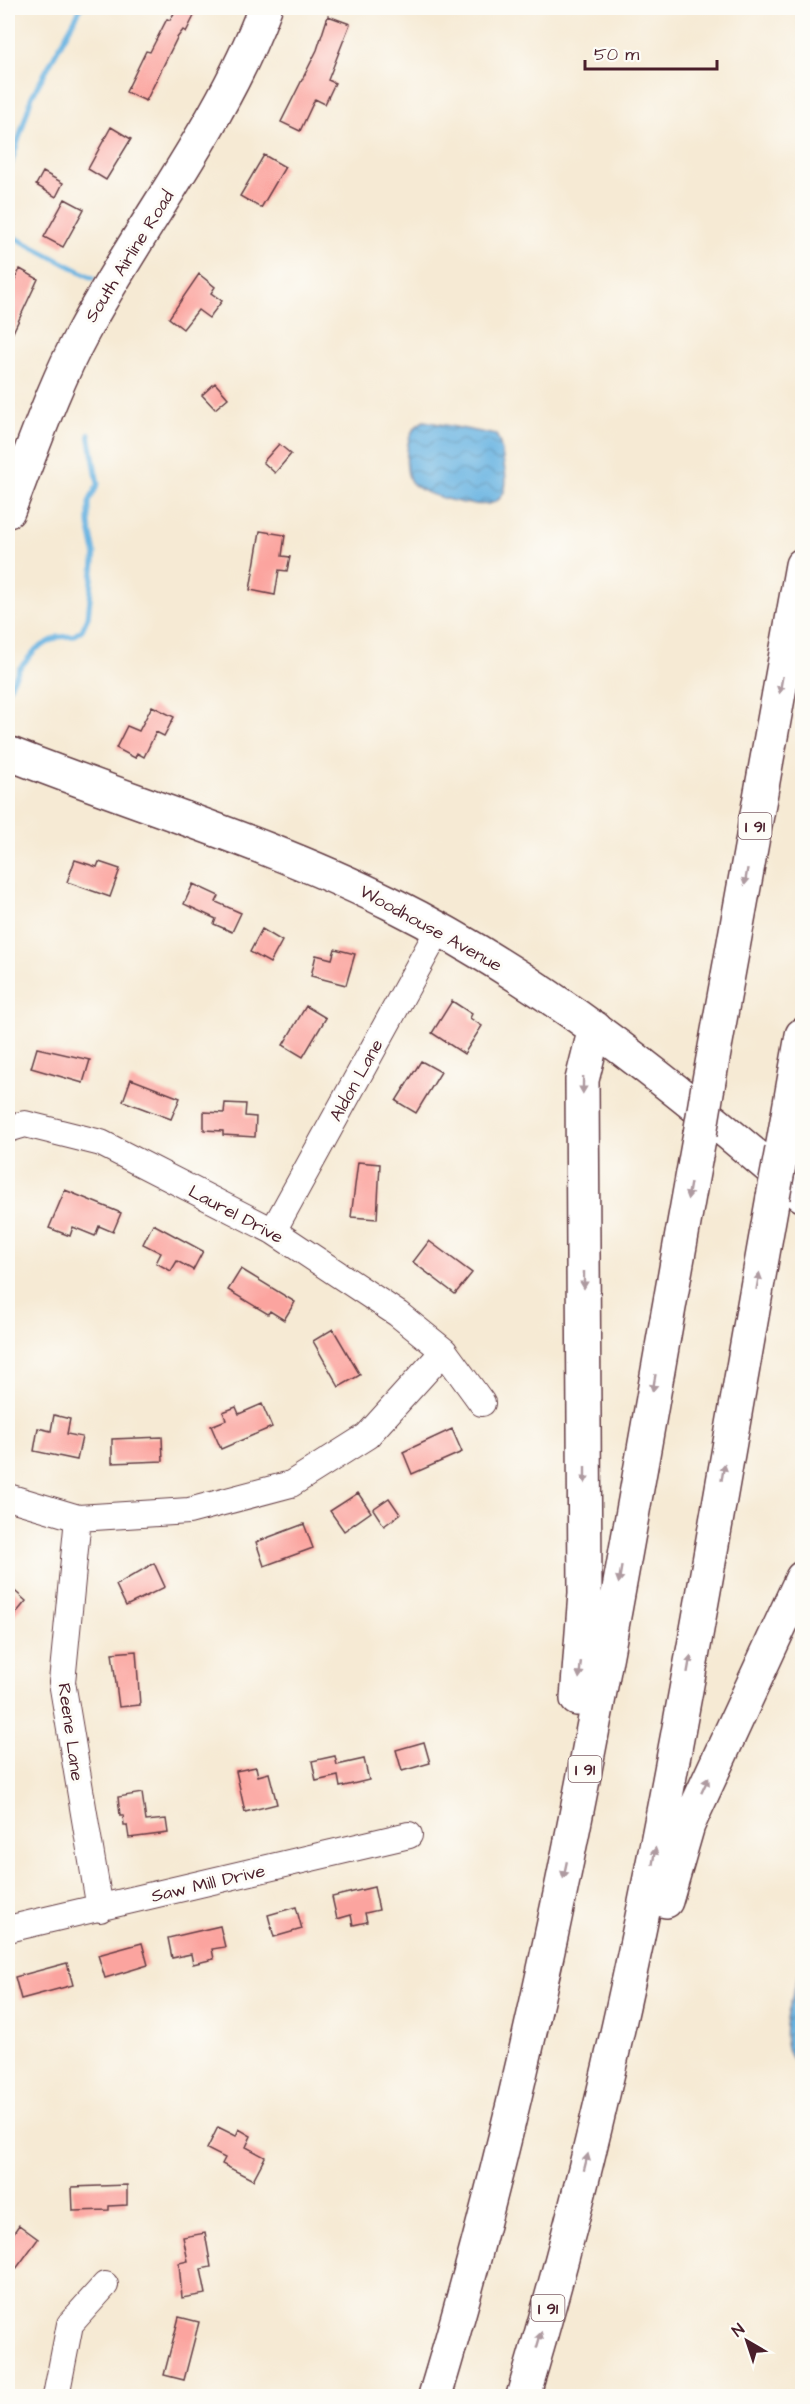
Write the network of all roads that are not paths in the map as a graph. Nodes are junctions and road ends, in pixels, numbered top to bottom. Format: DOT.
graph roads {
  1 [pos="265,8"];
  2 [pos="8,512"];
  3 [pos="802,565"];
  4 [pos="8,753"];
  5 [pos="439,929"];
  6 [pos="595,1028"];
  7 [pos="802,1035"];
  8 [pos="8,1129"];
  9 [pos="788,1196"];
  10 [pos="273,1231"];
  11 [pos="444,1351"];
  12 [pos="482,1403"];
  13 [pos="8,1497"];
  14 [pos="78,1518"];
  15 [pos="802,1578"];
  16 [pos="574,1826"];
  17 [pos="409,1835"];
  18 [pos="100,1909"];
  19 [pos="8,1929"];
  20 [pos="626,1996"];
  21 [pos="105,2286"];
  22 [pos="56,2397"];
  23 [pos="435,2397"];
  24 [pos="523,2397"];
  1 -- 2 [label="main road, South Airline Road"];
  3 -- 16 [label="main road, I 91, one-way, bridge"];
  4 -- 5 [label="main road, Woodhouse Avenue"];
  5 -- 6 [label="main road, Woodhouse Avenue"];
  5 -- 10 [label="street, Aldon Lane"];
  6 -- 9 [label="main road, Woodhouse Avenue"];
  6 -- 16 [label="main road, one-way"];
  7 -- 9 [label="main road, I 91, bridge"];
  8 -- 10 [label="street, Laurel Drive"];
  20 -- 9 [label="main road, I 91, one-way"];
  10 -- 11 [label="street, Laurel Drive"];
  11 -- 12 [label="street, Laurel Drive"];
  11 -- 14 [label="street"];
  13 -- 14 [label="street"];
  14 -- 18 [label="street, Reene Lane"];
  20 -- 15 [label="main road, one-way"];
  16 -- 23 [label="main road, I 91, one-way"];
  17 -- 18 [label="street, Saw Mill Drive"];
  18 -- 19 [label="street, Saw Mill Drive"];
  24 -- 20 [label="main road, I 91, one-way"];
  21 -- 22 [label="street"];
}
